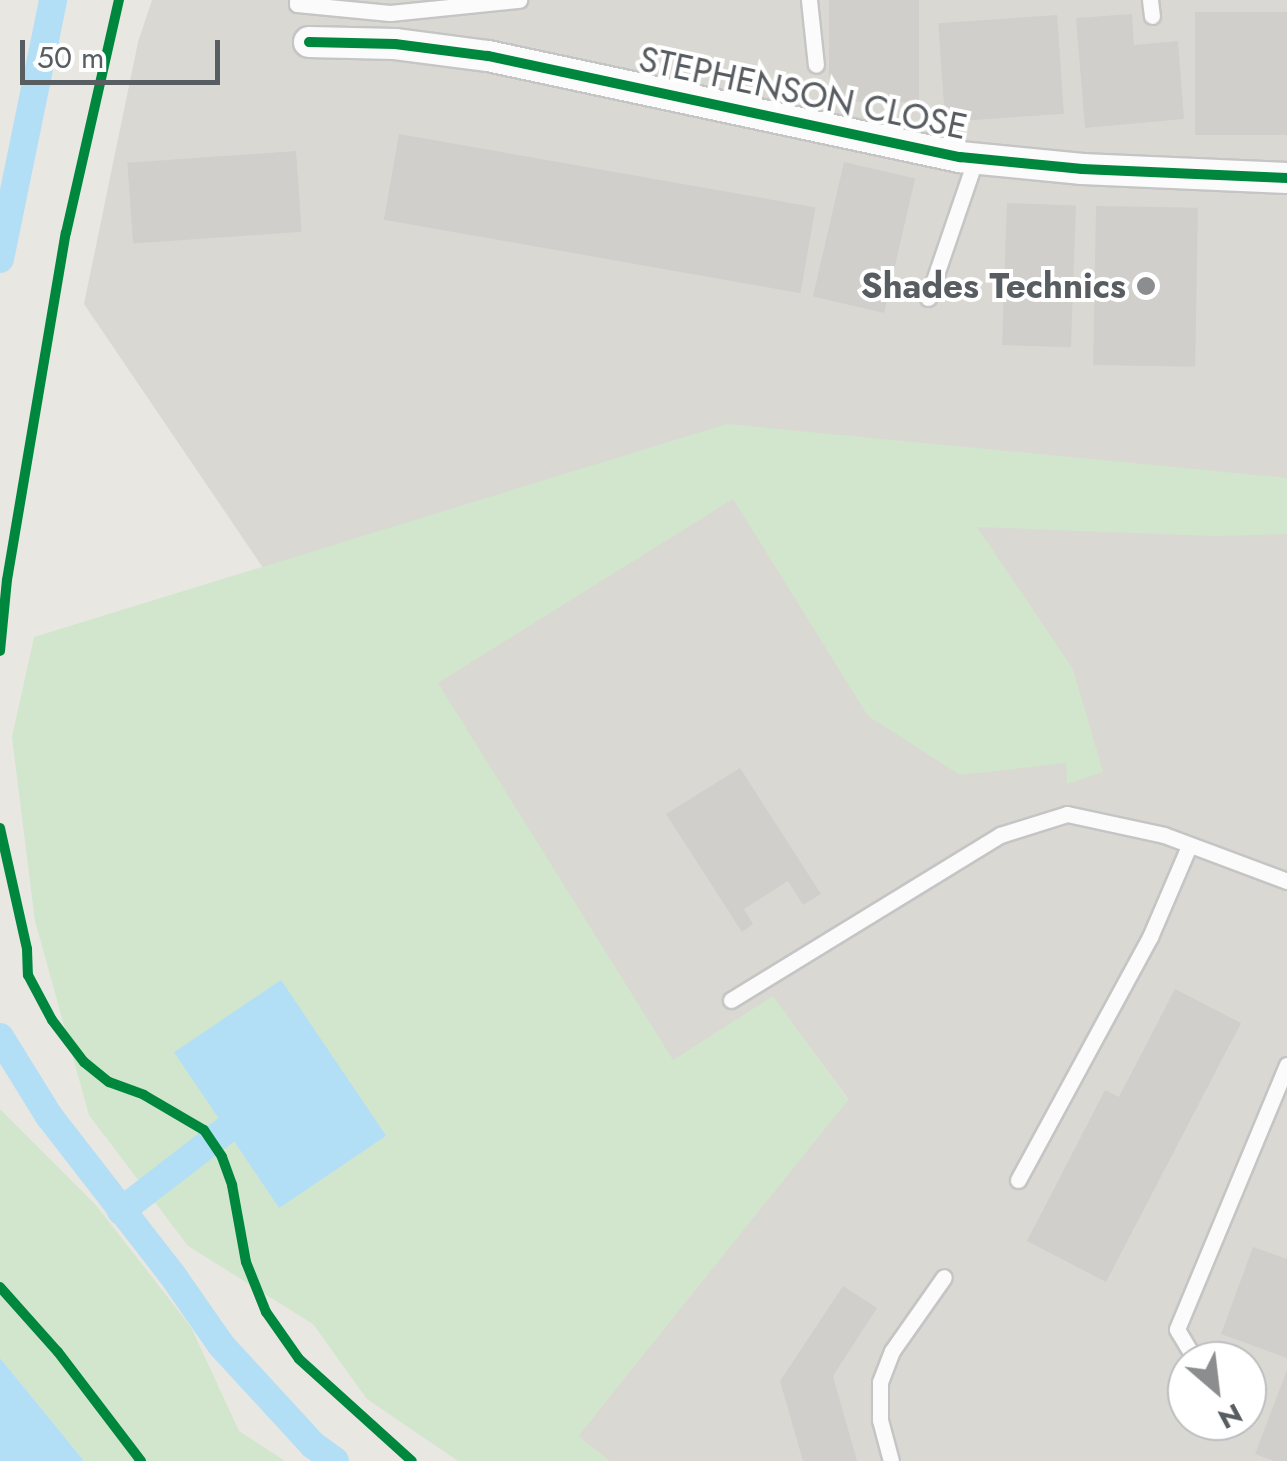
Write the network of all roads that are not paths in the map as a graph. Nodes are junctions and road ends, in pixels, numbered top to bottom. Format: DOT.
graph roads {
  1 [pos="297,0"];
  2 [pos="519,0"];
  3 [pos="809,0"];
  4 [pos="309,42"];
  5 [pos="816,65"];
  6 [pos="976,158"];
  7 [pos="1287,178"];
  8 [pos="928,298"];
  9 [pos="1189,846"];
  10 [pos="1287,881"];
  11 [pos="732,1000"];
  12 [pos="1287,1065"];
  13 [pos="1018,1180"];
  14 [pos="944,1277"];
  15 [pos="1184,1341"];
  16 [pos="892,1461"];
  1 -- 2 [label="lane"];
  3 -- 5 [label="lane"];
  4 -- 6 [label="street, STEPHENSON CLOSE"];
  6 -- 7 [label="street, STEPHENSON CLOSE"];
  6 -- 8 [label="lane"];
  9 -- 10 [label="lane"];
  9 -- 11 [label="lane"];
  9 -- 13 [label="lane"];
  12 -- 15 [label="lane"];
  14 -- 16 [label="lane"];
}
